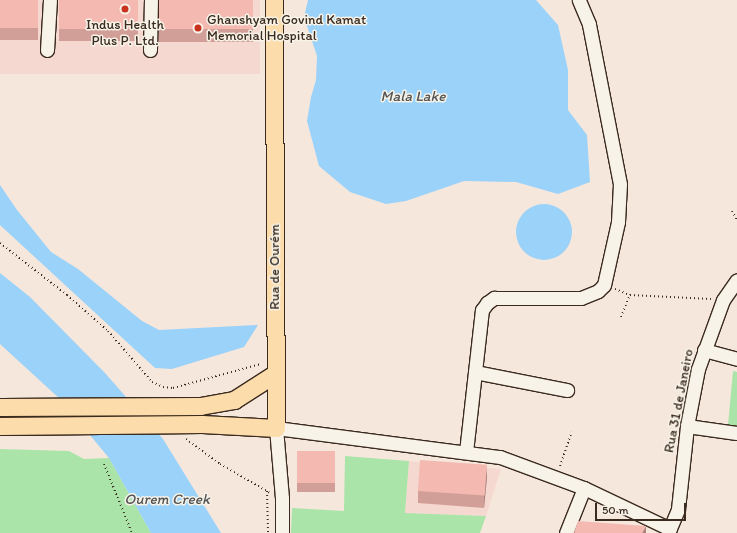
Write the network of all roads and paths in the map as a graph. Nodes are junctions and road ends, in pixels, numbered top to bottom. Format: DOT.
graph roads {
  1 [pos="50,0"];
  2 [pos="151,0"];
  3 [pos="274,0"];
  4 [pos="579,0"];
  5 [pos="47,50"];
  6 [pos="150,50"];
  7 [pos="732,211"];
  8 [pos="737,220"];
  9 [pos="0,243"];
  10 [pos="737,280"];
  11 [pos="604,285"];
  12 [pos="630,295"];
  13 [pos="722,300"];
  14 [pos="620,317"];
  15 [pos="704,350"];
  16 [pos="737,360"];
  17 [pos="276,366"];
  18 [pos="475,372"];
  19 [pos="567,390"];
  20 [pos="5,407"];
  21 [pos="5,426"];
  22 [pos="687,426"];
  23 [pos="276,428"];
  24 [pos="572,432"];
  25 [pos="737,433"];
  26 [pos="182,436"];
  27 [pos="466,452"];
  28 [pos="104,464"];
  29 [pos="558,470"];
  30 [pos="584,488"];
  31 [pos="266,492"];
  32 [pos="282,498"];
  33 [pos="669,531"];
  34 [pos="132,533"];
  35 [pos="268,533"];
  36 [pos="282,533"];
  37 [pos="566,533"];
  1 -- 5 [label="street"];
  2 -- 6 [label="street"];
  3 -- 17 [label="main road, Rua de Ourém"];
  4 -- 11 [label="street"];
  7 -- 8 [label="path"];
  9 -- 17 [label="path"];
  10 -- 13 [label="street, Rua 31 de Janeiro"];
  11 -- 12 [label="path"];
  11 -- 18 [label="street"];
  12 -- 13 [label="path"];
  12 -- 14 [label="path"];
  13 -- 15 [label="street, Rua 31 de Janeiro"];
  15 -- 16 [label="street"];
  15 -- 22 [label="street, Rua 31 de Janeiro"];
  17 -- 20 [label="main road"];
  17 -- 23 [label="main road, Rua de Ourém"];
  18 -- 19 [label="street"];
  18 -- 27 [label="street"];
  21 -- 23 [label="main road"];
  22 -- 25 [label="street"];
  22 -- 33 [label="street, Rua 31 de Janeiro"];
  23 -- 27 [label="street"];
  23 -- 32 [label="street, Rua de Ourém"];
  24 -- 29 [label="path"];
  26 -- 31 [label="path"];
  27 -- 30 [label="street"];
  28 -- 34 [label="path"];
  30 -- 33 [label="street"];
  30 -- 37 [label="street"];
  31 -- 32 [label="path"];
  31 -- 35 [label="path"];
  32 -- 36 [label="street, Rua de Ourém"];
}
